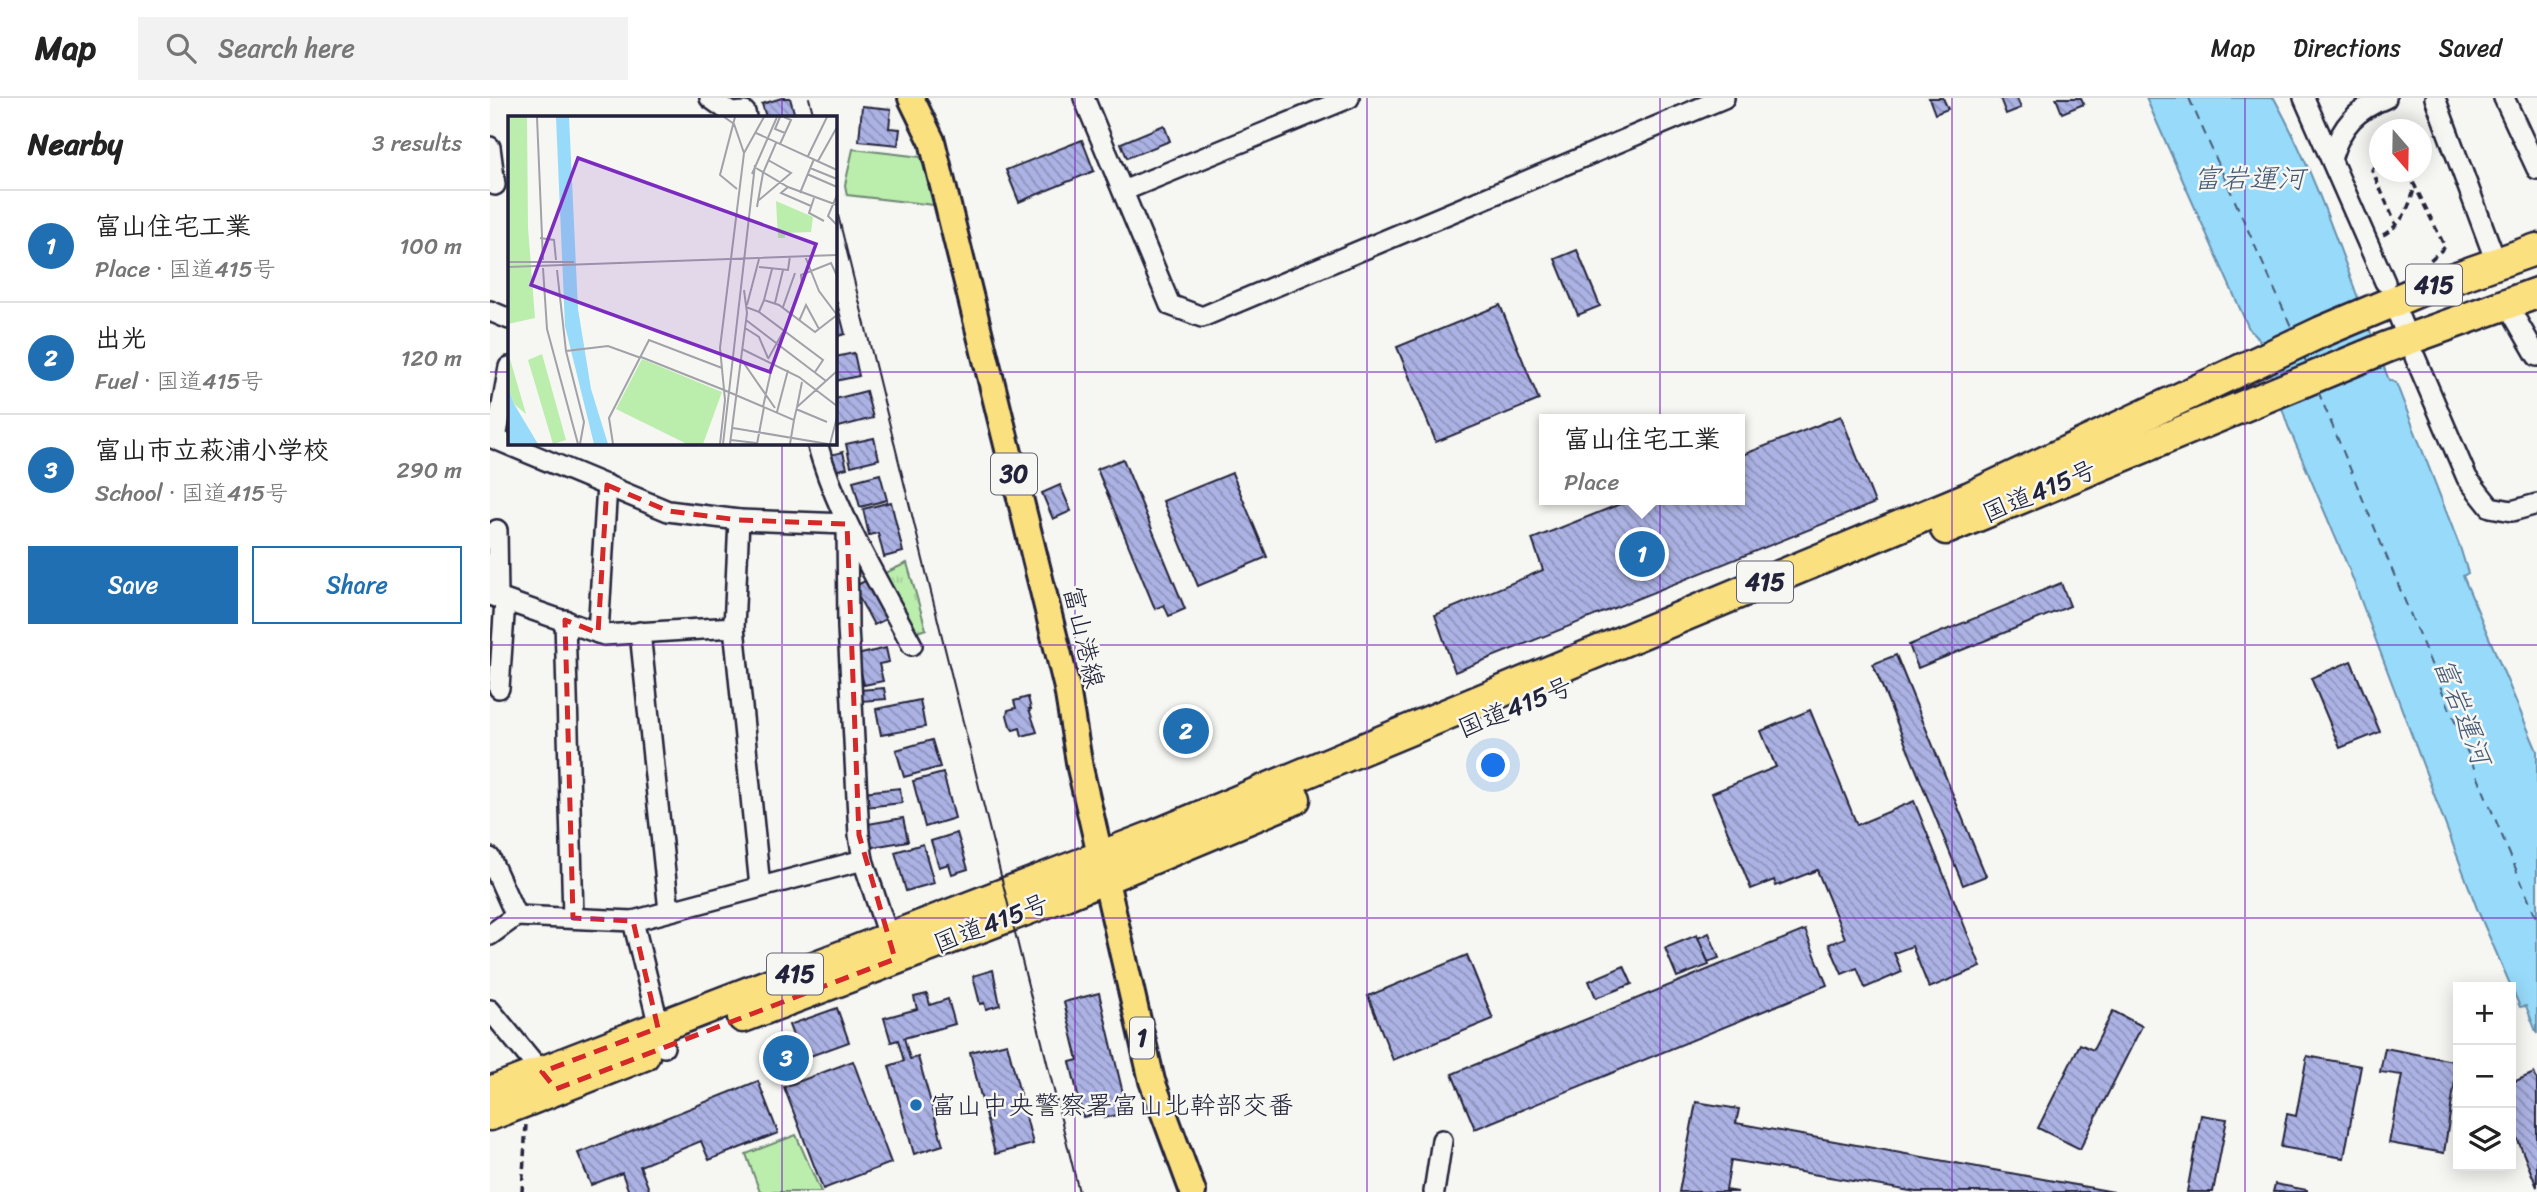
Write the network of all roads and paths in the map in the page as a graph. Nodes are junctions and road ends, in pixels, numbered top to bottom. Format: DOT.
graph roads {
  1 [pos="710,98"];
  2 [pos="911,98"];
  3 [pos="1084,98"];
  4 [pos="1349,98"];
  5 [pos="1724,98"];
  6 [pos="2304,98"];
  7 [pos="2386,98"];
  8 [pos="2435,98"];
  9 [pos="2504,98"];
  10 [pos="744,109"];
  11 [pos="490,147"];
  12 [pos="2332,156"];
  13 [pos="2537,169"];
  14 [pos="2377,182"];
  15 [pos="2413,182"];
  16 [pos="2415,185"];
  17 [pos="498,186"];
  18 [pos="1123,191"];
  19 [pos="2396,225"];
  20 [pos="2368,241"];
  21 [pos="2517,255"];
  22 [pos="2420,268"];
  23 [pos="2385,282"];
  24 [pos="2537,293"];
  25 [pos="2507,304"];
  26 [pos="490,311"];
  27 [pos="508,319"];
  28 [pos="2390,325"];
  29 [pos="2537,356"];
  30 [pos="2415,357"];
  31 [pos="508,371"];
  32 [pos="493,438"];
  33 [pos="817,444"];
  34 [pos="607,485"];
  35 [pos="2537,504"];
  36 [pos="739,520"];
  37 [pos="847,524"];
  38 [pos="497,530"];
  39 [pos="498,598"];
  40 [pos="565,620"];
  41 [pos="734,627"];
  42 [pos="640,632"];
  43 [pos="598,633"];
  44 [pos="912,645"];
  45 [pos="499,688"];
  46 [pos="490,858"];
  47 [pos="863,860"];
  48 [pos="1103,867"];
  49 [pos="760,887"];
  50 [pos="669,912"];
  51 [pos="516,916"];
  52 [pos="573,918"];
  53 [pos="633,921"];
  54 [pos="490,935"];
  55 [pos="892,949"];
  56 [pos="490,1010"];
  57 [pos="661,1038"];
  58 [pos="549,1081"];
  59 [pos="490,1092"];
  60 [pos="527,1113"];
  61 [pos="490,1115"];
  62 [pos="1442,1140"];
  63 [pos="522,1192"];
  64 [pos="1193,1192"];
  65 [pos="1434,1192"];
  1 -- 10 [label="street"];
  2 -- 48 [label="main road, 富山港線 / 30"];
  3 -- 18 [label="street"];
  4 -- 18 [label="street"];
  5 -- 18 [label="street"];
  6 -- 12 [label="street"];
  7 -- 12 [label="street"];
  8 -- 21 [label="street"];
  9 -- 13 [label="street"];
  11 -- 17 [label="street"];
  12 -- 20 [label="street"];
  14 -- 19 [label="path"];
  15 -- 16 [label="path"];
  16 -- 19 [label="path"];
  16 -- 22 [label="path"];
  19 -- 20 [label="path"];
  20 -- 23 [label="street"];
  21 -- 28 [label="highway, 国道415号 / 415"];
  24 -- 25 [label="highway, 国道415号 / 415"];
  25 -- 28 [label="highway, 国道415号 / 415"];
  25 -- 29 [label="street"];
  26 -- 27 [label="street"];
  28 -- 48 [label="highway, 国道415号 / 415"];
  28 -- 48 [label="highway, 国道415号 / 415"];
  30 -- 35 [label="street"];
  31 -- 32 [label="street"];
  32 -- 34 [label="street"];
  33 -- 37 [label="street"];
  34 -- 36 [label="street"];
  34 -- 43 [label="street"];
  36 -- 37 [label="street"];
  36 -- 41 [label="street"];
  37 -- 44 [label="street"];
  37 -- 47 [label="street"];
  38 -- 39 [label="street"];
  39 -- 40 [label="street"];
  39 -- 45 [label="street"];
  40 -- 43 [label="street"];
  40 -- 52 [label="street"];
  41 -- 42 [label="street"];
  41 -- 49 [label="street"];
  42 -- 43 [label="street"];
  42 -- 50 [label="street"];
  46 -- 51 [label="street"];
  47 -- 49 [label="street"];
  47 -- 55 [label="street"];
  48 -- 55 [label="highway, 国道415号 / 415"];
  48 -- 64 [label="main road, 富山港線 / 1"];
  49 -- 50 [label="street"];
  50 -- 53 [label="street"];
  51 -- 52 [label="street"];
  51 -- 54 [label="street"];
  52 -- 53 [label="street"];
  53 -- 57 [label="street"];
  55 -- 57 [label="highway, 国道415号 / 415"];
  56 -- 58 [label="street"];
  57 -- 58 [label="highway, 国道415号 / 415"];
  58 -- 59 [label="highway, 国道415号 / 415"];
  58 -- 61 [label="highway, 国道415号 / 415"];
  60 -- 63 [label="path"];
  62 -- 65 [label="street"];
}
